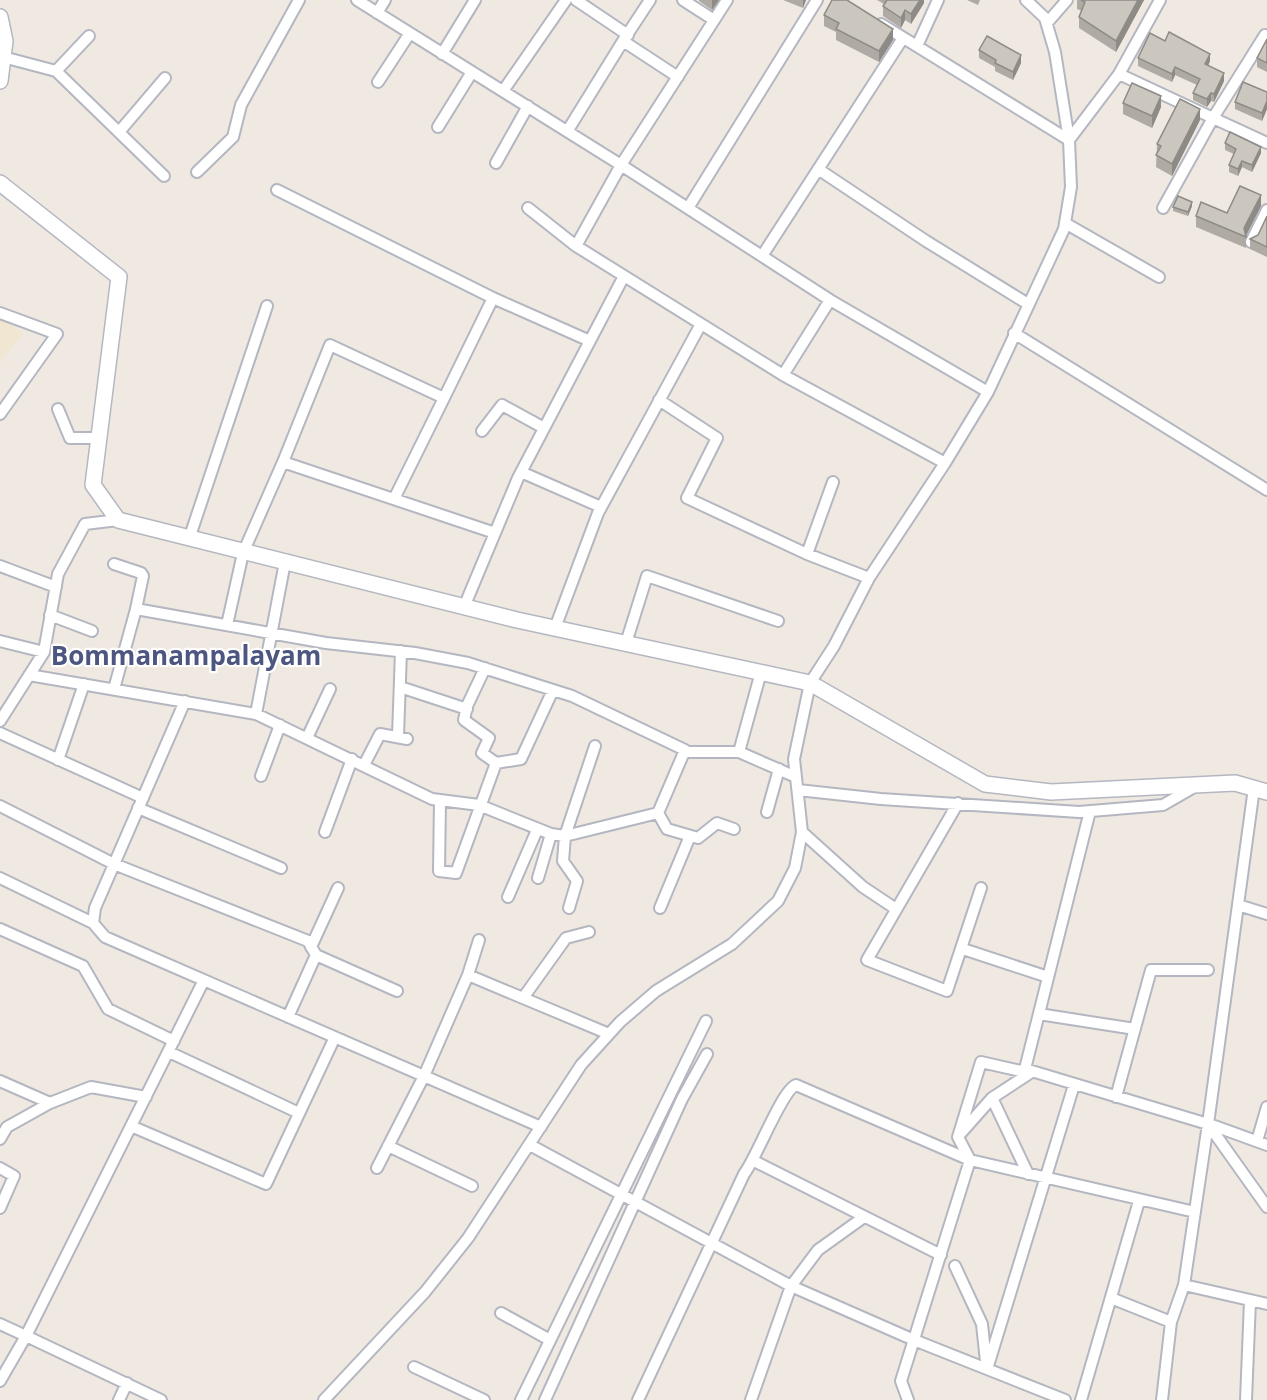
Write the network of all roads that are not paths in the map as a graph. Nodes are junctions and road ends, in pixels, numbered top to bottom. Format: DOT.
graph roads {
  1 [pos="299,0"];
  2 [pos="357,0"];
  3 [pos="385,0"];
  4 [pos="475,0"];
  5 [pos="566,0"];
  6 [pos="576,0"];
  7 [pos="650,0"];
  8 [pos="683,0"];
  9 [pos="727,0"];
  10 [pos="817,0"];
  11 [pos="938,0"];
  12 [pos="1026,0"];
  13 [pos="1067,0"];
  14 [pos="1160,0"];
  15 [pos="377,13"];
  16 [pos="0,17"];
  17 [pos="873,19"];
  18 [pos="714,20"];
  19 [pos="1047,23"];
  20 [pos="410,33"];
  21 [pos="1266,34"];
  22 [pos="89,36"];
  23 [pos="626,38"];
  24 [pos="903,38"];
  25 [pos="917,46"];
  26 [pos="442,54"];
  27 [pos="3,57"];
  28 [pos="56,71"];
  29 [pos="472,72"];
  30 [pos="1119,74"];
  31 [pos="678,77"];
  32 [pos="165,78"];
  33 [pos="0,81"];
  34 [pos="378,82"];
  35 [pos="503,91"];
  36 [pos="528,106"];
  37 [pos="1213,118"];
  38 [pos="438,127"];
  39 [pos="568,130"];
  40 [pos="119,132"];
  41 [pos="1069,140"];
  42 [pos="1267,143"];
  43 [pos="496,163"];
  44 [pos="621,165"];
  45 [pos="818,169"];
  46 [pos="197,172"];
  47 [pos="164,176"];
  48 [pos="0,183"];
  49 [pos="277,190"];
  50 [pos="528,208"];
  51 [pos="688,208"];
  52 [pos="1163,208"];
  53 [pos="1267,210"];
  54 [pos="1065,223"];
  55 [pos="1251,242"];
  56 [pos="576,246"];
  57 [pos="762,256"];
  58 [pos="624,276"];
  59 [pos="1159,277"];
  60 [pos="493,298"];
  61 [pos="830,300"];
  62 [pos="1028,304"];
  63 [pos="267,306"];
  64 [pos="0,313"];
  65 [pos="701,324"];
  66 [pos="1014,333"];
  67 [pos="590,341"];
  68 [pos="783,375"];
  69 [pos="988,392"];
  70 [pos="444,398"];
  71 [pos="659,400"];
  72 [pos="58,409"];
  73 [pos="0,414"];
  74 [pos="544,428"];
  75 [pos="482,431"];
  76 [pos="99,438"];
  77 [pos="283,462"];
  78 [pos="945,463"];
  79 [pos="521,472"];
  80 [pos="833,482"];
  81 [pos="1267,490"];
  82 [pos="394,499"];
  83 [pos="601,507"];
  84 [pos="118,520"];
  85 [pos="495,533"];
  86 [pos="189,539"];
  87 [pos="243,553"];
  88 [pos="807,554"];
  89 [pos="285,562"];
  90 [pos="114,564"];
  91 [pos="0,566"];
  92 [pos="868,578"];
  93 [pos="56,587"];
  94 [pos="464,607"];
  95 [pos="136,609"];
  96 [pos="50,615"];
  97 [pos="778,621"];
  98 [pos="227,625"];
  99 [pos="555,628"];
  100 [pos="92,631"];
  101 [pos="270,633"];
  102 [pos="0,641"];
  103 [pos="626,643"];
  104 [pos="401,651"];
  105 [pos="44,652"];
  106 [pos="485,668"];
  107 [pos="761,672"];
  108 [pos="29,675"];
  109 [pos="810,683"];
  110 [pos="84,684"];
  111 [pos="400,687"];
  112 [pos="114,689"];
  113 [pos="330,689"];
  114 [pos="553,690"];
  115 [pos="185,701"];
  116 [pos="466,709"];
  117 [pos="256,714"];
  118 [pos="1,718"];
  119 [pos="280,725"];
  120 [pos="0,733"];
  121 [pos="307,738"];
  122 [pos="595,746"];
  123 [pos="684,752"];
  124 [pos="739,752"];
  125 [pos="352,759"];
  126 [pos="58,760"];
  127 [pos="496,763"];
  128 [pos="364,765"];
  129 [pos="779,769"];
  130 [pos="261,776"];
  131 [pos="796,777"];
  132 [pos="1199,785"];
  133 [pos="798,790"];
  134 [pos="1261,790"];
  135 [pos="440,800"];
  136 [pos="958,802"];
  137 [pos="140,803"];
  138 [pos="479,805"];
  139 [pos="0,806"];
  140 [pos="1090,811"];
  141 [pos="767,812"];
  142 [pos="658,813"];
  143 [pos="734,829"];
  144 [pos="537,830"];
  145 [pos="325,832"];
  146 [pos="802,832"];
  147 [pos="551,834"];
  148 [pos="565,836"];
  149 [pos="690,836"];
  150 [pos="114,864"];
  151 [pos="281,868"];
  152 [pos="0,878"];
  153 [pos="538,878"];
  154 [pos="338,888"];
  155 [pos="981,888"];
  156 [pos="508,897"];
  157 [pos="1238,905"];
  158 [pos="569,908"];
  159 [pos="660,908"];
  160 [pos="896,909"];
  161 [pos="1267,914"];
  162 [pos="93,923"];
  163 [pos="0,928"];
  164 [pos="589,932"];
  165 [pos="479,940"];
  166 [pos="963,949"];
  167 [pos="314,951"];
  168 [pos="1208,970"];
  169 [pos="468,975"];
  170 [pos="1048,977"];
  171 [pos="204,980"];
  172 [pos="397,991"];
  173 [pos="523,998"];
  174 [pos="1039,1014"];
  175 [pos="288,1017"];
  176 [pos="706,1021"];
  177 [pos="1135,1029"];
  178 [pos="609,1034"];
  179 [pos="335,1037"];
  180 [pos="174,1041"];
  181 [pos="169,1052"];
  182 [pos="707,1054"];
  183 [pos="1030,1073"];
  184 [pos="424,1076"];
  185 [pos="0,1082"];
  186 [pos="1074,1085"];
  187 [pos="146,1096"];
  188 [pos="1116,1097"];
  189 [pos="992,1098"];
  190 [pos="50,1103"];
  191 [pos="1267,1107"];
  192 [pos="299,1113"];
  193 [pos="1208,1124"];
  194 [pos="131,1126"];
  195 [pos="541,1127"];
  196 [pos="958,1137"];
  197 [pos="0,1139"];
  198 [pos="1262,1143"];
  199 [pos="530,1145"];
  200 [pos="388,1146"];
  201 [pos="970,1160"];
  202 [pos="754,1161"];
  203 [pos="0,1167"];
  204 [pos="377,1167"];
  205 [pos="1028,1174"];
  206 [pos="1045,1178"];
  207 [pos="472,1186"];
  208 [pos="621,1195"];
  209 [pos="1139,1201"];
  210 [pos="634,1202"];
  211 [pos="1267,1207"];
  212 [pos="0,1208"];
  213 [pos="1195,1212"];
  214 [pos="864,1217"];
  215 [pos="713,1244"];
  216 [pos="941,1255"];
  217 [pos="955,1266"];
  218 [pos="1184,1285"];
  219 [pos="791,1286"];
  220 [pos="1111,1298"];
  221 [pos="1250,1300"];
  222 [pos="1267,1304"];
  223 [pos="501,1313"];
  224 [pos="1171,1322"];
  225 [pos="0,1324"];
  226 [pos="26,1336"];
  227 [pos="550,1340"];
  228 [pos="915,1340"];
  229 [pos="414,1367"];
  230 [pos="987,1369"];
  231 [pos="0,1381"];
  232 [pos="127,1383"];
  233 [pos="119,1400"];
  234 [pos="161,1400"];
  235 [pos="324,1400"];
  236 [pos="484,1400"];
  237 [pos="521,1400"];
  238 [pos="545,1400"];
  239 [pos="638,1400"];
  240 [pos="751,1400"];
  241 [pos="908,1400"];
  242 [pos="1065,1400"];
  243 [pos="1081,1400"];
  244 [pos="1162,1400"];
  245 [pos="1246,1400"];
  1 -- 46 [label="street"];
  2 -- 15 [label="street"];
  3 -- 15 [label="street"];
  4 -- 26 [label="street"];
  5 -- 35 [label="street"];
  6 -- 23 [label="street"];
  7 -- 23 [label="street"];
  8 -- 18 [label="street"];
  9 -- 18 [label="street"];
  10 -- 51 [label="street"];
  11 -- 25 [label="street"];
  12 -- 19 [label="street"];
  13 -- 19 [label="street"];
  14 -- 30 [label="street"];
  15 -- 20 [label="street"];
  16 -- 27 [label="street"];
  17 -- 24 [label="street"];
  18 -- 31 [label="street"];
  19 -- 41 [label="street"];
  20 -- 26 [label="street"];
  20 -- 34 [label="street"];
  21 -- 37 [label="street"];
  22 -- 28 [label="street"];
  23 -- 31 [label="street"];
  23 -- 39 [label="street"];
  24 -- 25 [label="street"];
  24 -- 45 [label="street"];
  25 -- 41 [label="street"];
  26 -- 29 [label="street"];
  27 -- 28 [label="street"];
  27 -- 33 [label="street"];
  28 -- 40 [label="street"];
  29 -- 35 [label="street"];
  29 -- 38 [label="street"];
  30 -- 37 [label="street"];
  30 -- 41 [label="street"];
  31 -- 44 [label="street"];
  32 -- 40 [label="street"];
  35 -- 36 [label="street"];
  36 -- 39 [label="street"];
  36 -- 43 [label="street"];
  37 -- 42 [label="street"];
  37 -- 52 [label="street"];
  39 -- 44 [label="street"];
  40 -- 47 [label="street"];
  41 -- 54 [label="street"];
  44 -- 51 [label="street"];
  44 -- 56 [label="street"];
  45 -- 57 [label="street"];
  45 -- 62 [label="street"];
  48 -- 76 [label="street"];
  49 -- 60 [label="street"];
  50 -- 56 [label="street"];
  51 -- 57 [label="street"];
  53 -- 55 [label="street"];
  54 -- 59 [label="street"];
  54 -- 62 [label="street"];
  56 -- 58 [label="street"];
  57 -- 61 [label="street"];
  58 -- 65 [label="street"];
  58 -- 67 [label="street"];
  60 -- 67 [label="street"];
  60 -- 70 [label="street"];
  61 -- 68 [label="street"];
  61 -- 69 [label="street"];
  62 -- 66 [label="street"];
  63 -- 86 [label="street"];
  64 -- 73 [label="street"];
  65 -- 68 [label="street"];
  65 -- 71 [label="street"];
  66 -- 69 [label="street"];
  66 -- 81 [label="street"];
  67 -- 74 [label="street"];
  68 -- 78 [label="street"];
  69 -- 78 [label="street"];
  70 -- 77 [label="street"];
  70 -- 82 [label="street"];
  71 -- 83 [label="street"];
  71 -- 88 [label="street"];
  72 -- 76 [label="street"];
  74 -- 75 [label="street"];
  74 -- 79 [label="street"];
  76 -- 84 [label="street"];
  77 -- 82 [label="street"];
  77 -- 87 [label="street"];
  78 -- 92 [label="street"];
  79 -- 83 [label="street"];
  79 -- 85 [label="street"];
  80 -- 88 [label="street"];
  82 -- 85 [label="street"];
  83 -- 99 [label="street"];
  84 -- 86 [label="street"];
  84 -- 93 [label="street"];
  85 -- 94 [label="street"];
  86 -- 87 [label="street"];
  87 -- 89 [label="street"];
  87 -- 98 [label="street"];
  88 -- 92 [label="street"];
  89 -- 94 [label="street"];
  89 -- 101 [label="street"];
  90 -- 95 [label="street"];
  91 -- 93 [label="street"];
  92 -- 109 [label="street"];
  93 -- 96 [label="street"];
  94 -- 99 [label="street"];
  95 -- 98 [label="street"];
  95 -- 112 [label="street"];
  96 -- 100 [label="street"];
  96 -- 105 [label="street"];
  97 -- 103 [label="street"];
  98 -- 101 [label="street"];
  99 -- 103 [label="street"];
  101 -- 104 [label="street"];
  101 -- 117 [label="street"];
  102 -- 105 [label="street"];
  103 -- 107 [label="street"];
  104 -- 106 [label="street"];
  104 -- 111 [label="street"];
  105 -- 108 [label="street"];
  106 -- 114 [label="street"];
  106 -- 116 [label="street"];
  107 -- 109 [label="street"];
  107 -- 124 [label="street"];
  108 -- 110 [label="street"];
  108 -- 118 [label="street"];
  109 -- 131 [label="street"];
  109 -- 132 [label="street"];
  110 -- 112 [label="street"];
  110 -- 126 [label="street"];
  111 -- 116 [label="street"];
  111 -- 128 [label="street"];
  112 -- 115 [label="street"];
  113 -- 121 [label="street"];
  114 -- 123 [label="street"];
  114 -- 127 [label="street"];
  115 -- 117 [label="street"];
  115 -- 137 [label="street"];
  116 -- 127 [label="street"];
  117 -- 119 [label="street"];
  119 -- 121 [label="street"];
  119 -- 130 [label="street"];
  120 -- 126 [label="street"];
  121 -- 125 [label="street"];
  122 -- 148 [label="street"];
  123 -- 124 [label="street"];
  123 -- 142 [label="street"];
  124 -- 129 [label="street"];
  125 -- 128 [label="street"];
  125 -- 145 [label="street"];
  126 -- 137 [label="street"];
  127 -- 138 [label="street"];
  128 -- 135 [label="street"];
  129 -- 131 [label="street"];
  129 -- 141 [label="street"];
  131 -- 133 [label="street"];
  132 -- 134 [label="street"];
  132 -- 140 [label="street"];
  133 -- 136 [label="street"];
  133 -- 146 [label="street"];
  134 -- 157 [label="street"];
  135 -- 138 [label="street"];
  135 -- 138 [label="street"];
  136 -- 140 [label="street"];
  136 -- 160 [label="street"];
  137 -- 150 [label="street"];
  137 -- 151 [label="street"];
  138 -- 144 [label="street"];
  139 -- 150 [label="street"];
  140 -- 170 [label="street"];
  142 -- 148 [label="street"];
  142 -- 149 [label="street"];
  143 -- 149 [label="street"];
  144 -- 147 [label="street"];
  144 -- 156 [label="street"];
  146 -- 160 [label="street"];
  146 -- 178 [label="street"];
  147 -- 148 [label="street"];
  147 -- 153 [label="street"];
  148 -- 158 [label="street"];
  149 -- 159 [label="street"];
  150 -- 162 [label="street"];
  150 -- 167 [label="street"];
  152 -- 162 [label="street"];
  154 -- 167 [label="street"];
  155 -- 166 [label="street"];
  157 -- 161 [label="street"];
  157 -- 193 [label="street"];
  160 -- 166 [label="street"];
  162 -- 171 [label="street"];
  163 -- 180 [label="street"];
  164 -- 173 [label="street"];
  165 -- 169 [label="street"];
  166 -- 170 [label="street"];
  167 -- 172 [label="street"];
  167 -- 175 [label="street"];
  168 -- 177 [label="street"];
  169 -- 173 [label="street"];
  169 -- 184 [label="street"];
  170 -- 174 [label="street"];
  171 -- 175 [label="street"];
  171 -- 180 [label="street"];
  173 -- 178 [label="street"];
  174 -- 177 [label="street"];
  174 -- 183 [label="street"];
  175 -- 179 [label="street"];
  176 -- 208 [label="street"];
  177 -- 188 [label="street"];
  178 -- 195 [label="street"];
  179 -- 184 [label="street"];
  179 -- 192 [label="street"];
  180 -- 181 [label="street"];
  181 -- 187 [label="street"];
  181 -- 192 [label="street"];
  182 -- 210 [label="street"];
  183 -- 186 [label="street"];
  183 -- 189 [label="street"];
  183 -- 196 [label="street"];
  184 -- 195 [label="street"];
  184 -- 200 [label="street"];
  185 -- 190 [label="street"];
  186 -- 188 [label="street"];
  186 -- 206 [label="street"];
  187 -- 190 [label="street"];
  187 -- 194 [label="street"];
  188 -- 193 [label="street"];
  189 -- 196 [label="street"];
  189 -- 205 [label="street"];
  190 -- 197 [label="street"];
  191 -- 198 [label="street"];
  192 -- 194 [label="street"];
  193 -- 198 [label="street"];
  193 -- 211 [label="street"];
  193 -- 213 [label="street"];
  194 -- 226 [label="street"];
  195 -- 199 [label="street"];
  196 -- 201 [label="street"];
  199 -- 208 [label="street"];
  199 -- 235 [label="street"];
  200 -- 204 [label="street"];
  200 -- 207 [label="street"];
  201 -- 202 [label="street"];
  201 -- 205 [label="street"];
  201 -- 216 [label="street"];
  202 -- 214 [label="street"];
  202 -- 215 [label="street"];
  203 -- 212 [label="street"];
  205 -- 206 [label="street"];
  206 -- 209 [label="street"];
  206 -- 230 [label="street"];
  208 -- 210 [label="street"];
  208 -- 227 [label="street"];
  209 -- 213 [label="street"];
  209 -- 220 [label="street"];
  210 -- 215 [label="street"];
  210 -- 238 [label="street"];
  213 -- 218 [label="street"];
  214 -- 216 [label="street"];
  214 -- 219 [label="street"];
  215 -- 219 [label="street"];
  215 -- 239 [label="street"];
  216 -- 228 [label="street"];
  217 -- 230 [label="street"];
  218 -- 221 [label="street"];
  218 -- 224 [label="street"];
  219 -- 228 [label="street"];
  219 -- 240 [label="street"];
  220 -- 224 [label="street"];
  220 -- 243 [label="street"];
  221 -- 222 [label="street"];
  221 -- 245 [label="street"];
  223 -- 227 [label="street"];
  224 -- 244 [label="street"];
  225 -- 226 [label="street"];
  226 -- 231 [label="street"];
  226 -- 232 [label="street"];
  227 -- 237 [label="street"];
  228 -- 230 [label="street"];
  228 -- 241 [label="street"];
  229 -- 236 [label="street"];
  230 -- 242 [label="street"];
  232 -- 233 [label="street"];
  232 -- 234 [label="street"];
}
